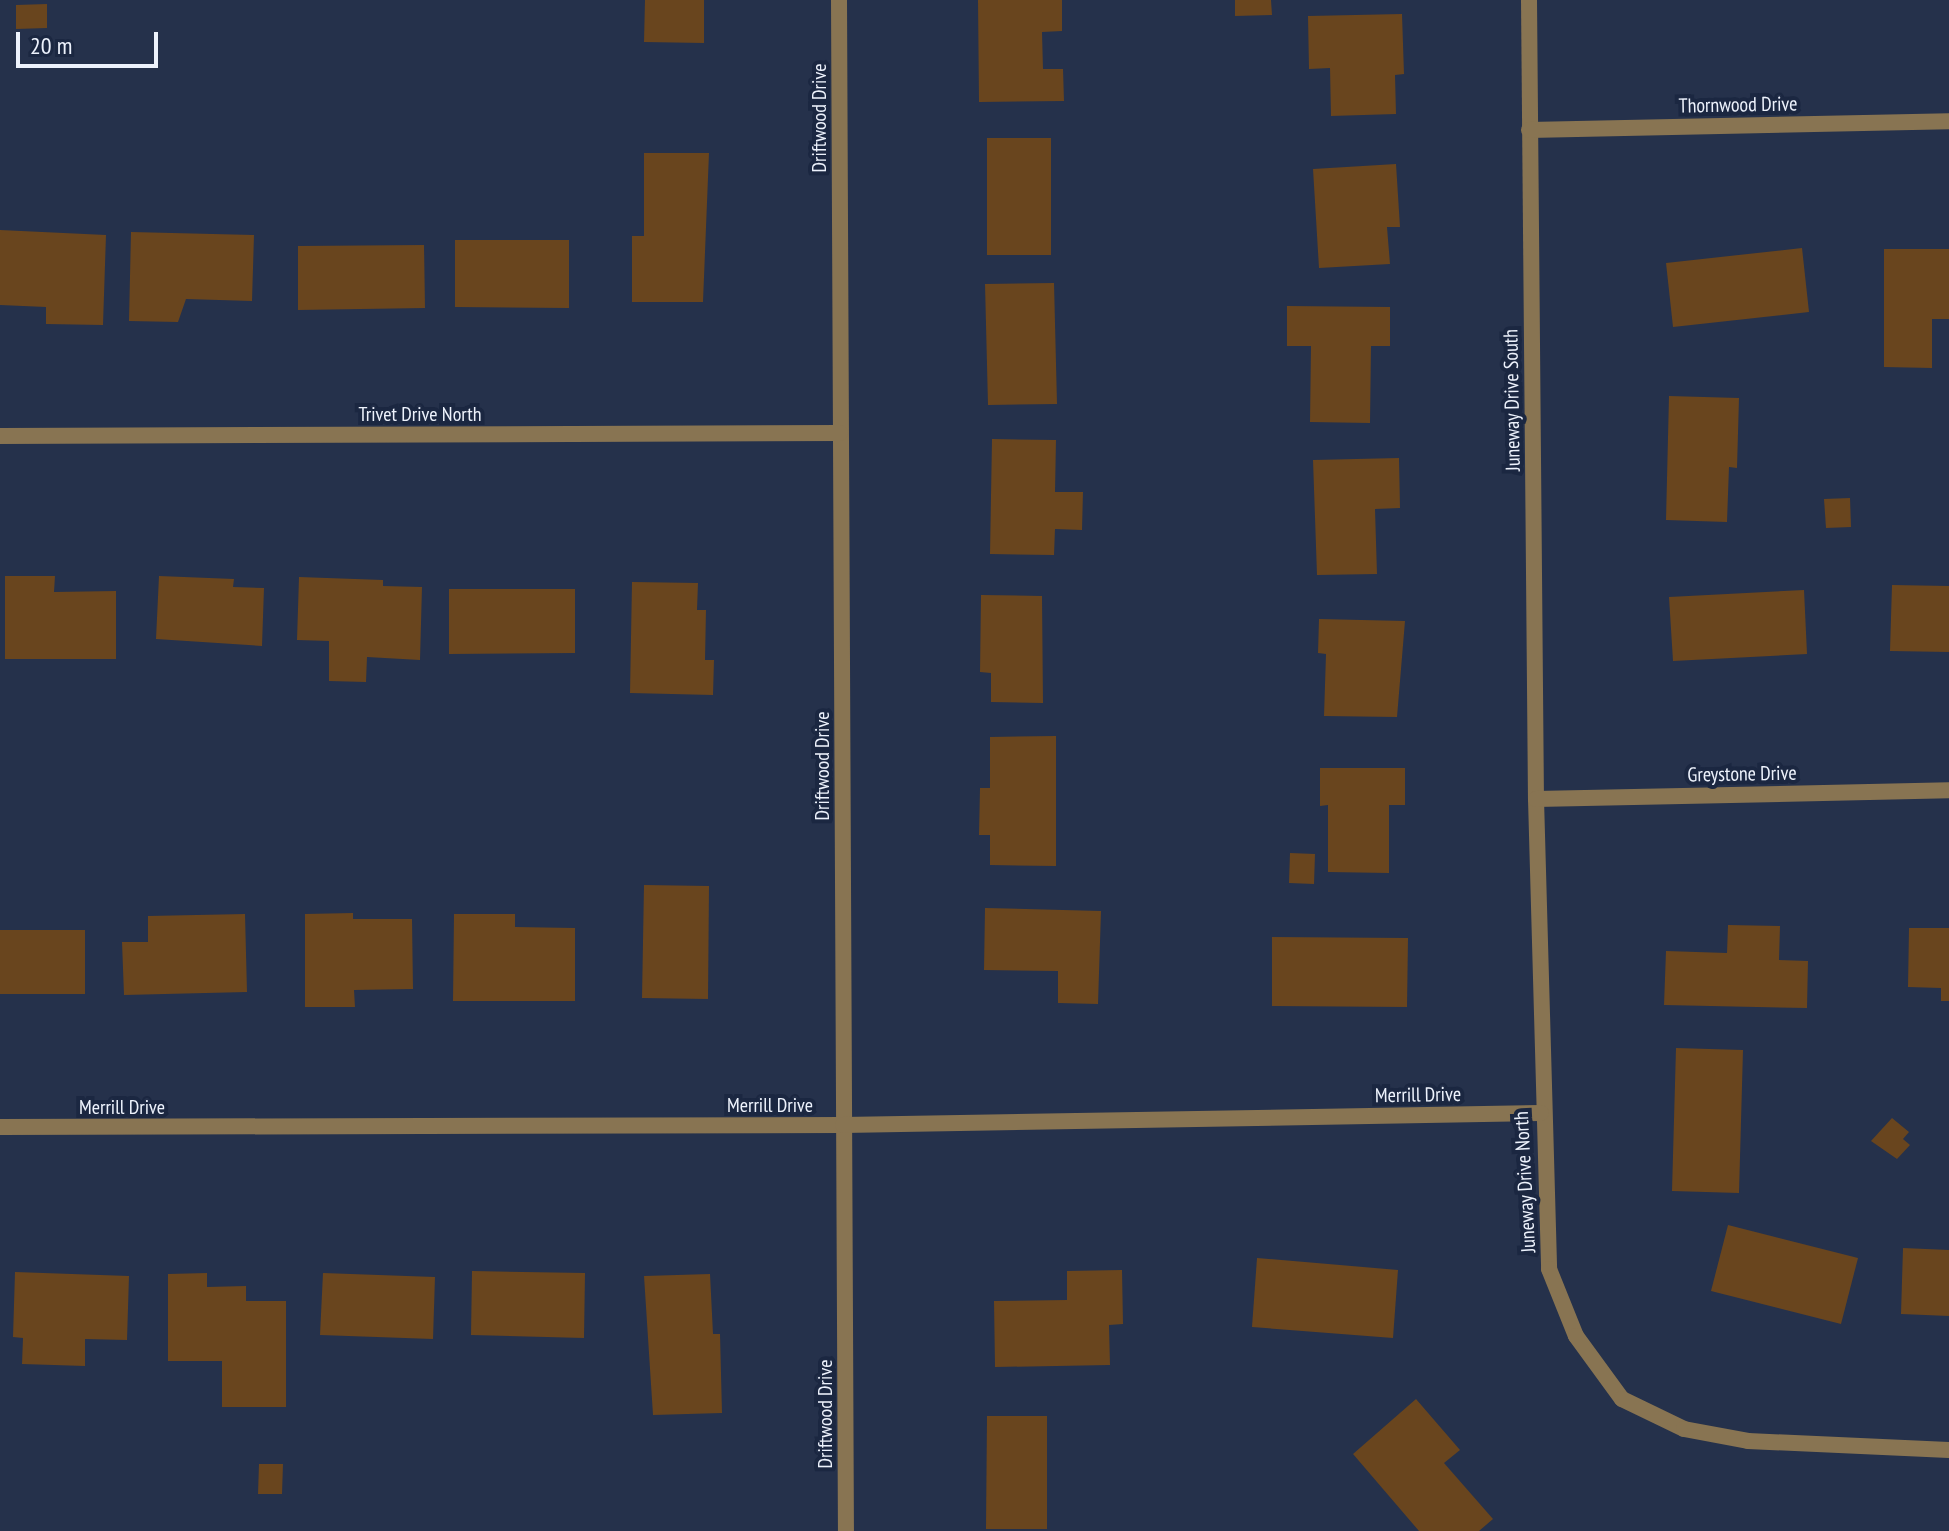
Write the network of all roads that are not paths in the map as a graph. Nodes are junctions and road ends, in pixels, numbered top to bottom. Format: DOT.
graph roads {
  1 [pos="839,0"];
  2 [pos="1529,0"];
  3 [pos="1949,121"];
  4 [pos="1529,130"];
  5 [pos="840,433"];
  6 [pos="0,436"];
  7 [pos="1949,790"];
  8 [pos="1536,799"];
  9 [pos="1541,1113"];
  10 [pos="843,1125"];
  11 [pos="0,1127"];
  12 [pos="1949,1450"];
  13 [pos="846,1531"];
  1 -- 5 [label="street, Driftwood Drive"];
  2 -- 4 [label="street, Juneway Drive South"];
  3 -- 4 [label="street, Thornwood Drive"];
  4 -- 8 [label="street, Juneway Drive South"];
  5 -- 6 [label="street, Trivet Drive North"];
  5 -- 10 [label="street, Driftwood Drive"];
  7 -- 8 [label="street, Greystone Drive"];
  8 -- 9 [label="street, Juneway Drive North"];
  9 -- 10 [label="street, Merrill Drive"];
  9 -- 12 [label="street, Juneway Drive North"];
  10 -- 11 [label="street, Merrill Drive"];
  10 -- 13 [label="street, Driftwood Drive"];
}
